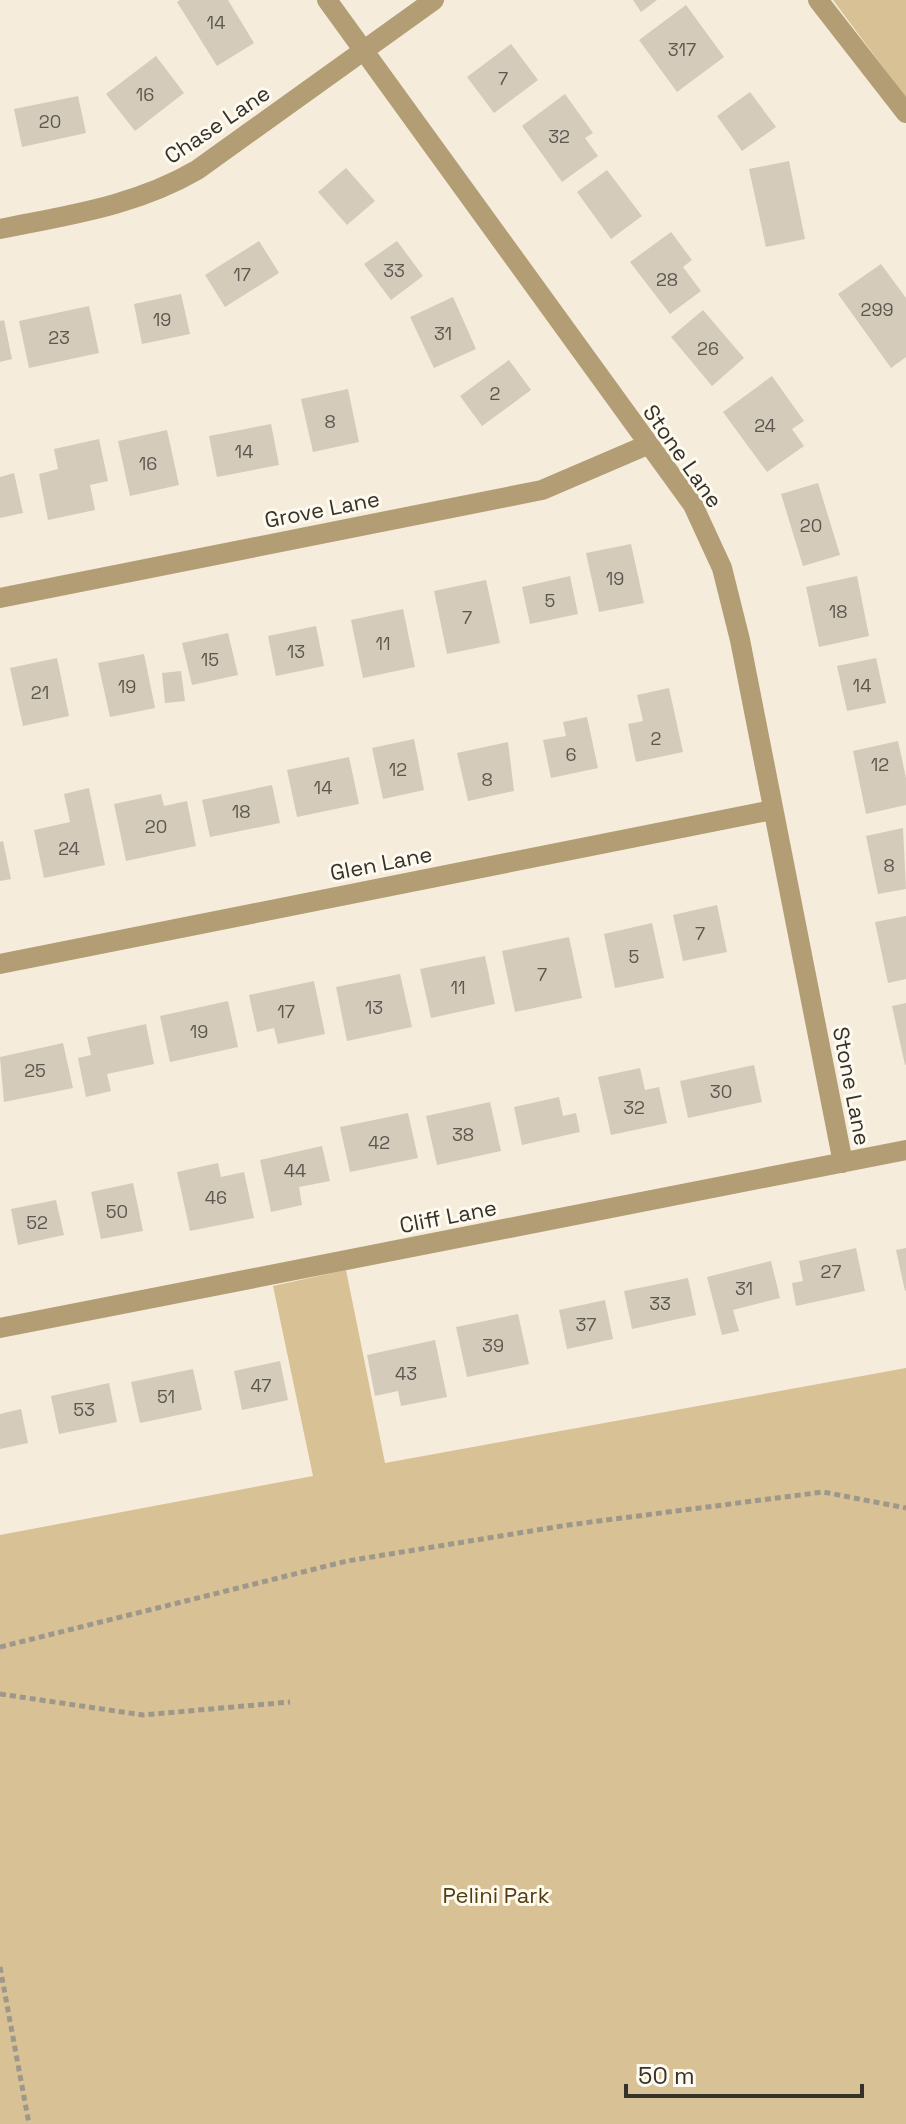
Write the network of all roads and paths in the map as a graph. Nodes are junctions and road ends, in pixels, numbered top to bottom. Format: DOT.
graph roads {
  1 [pos="327,0"];
  2 [pos="434,0"];
  3 [pos="818,0"];
  4 [pos="364,51"];
  5 [pos="906,113"];
  6 [pos="0,229"];
  7 [pos="647,445"];
  8 [pos="0,598"];
  9 [pos="772,810"];
  10 [pos="0,964"];
  11 [pos="906,1150"];
  12 [pos="843,1163"];
  13 [pos="0,1328"];
  14 [pos="906,1508"];
  15 [pos="0,1647"];
  16 [pos="0,1694"];
  17 [pos="290,1702"];
  18 [pos="0,1967"];
  19 [pos="29,2124"];
  1 -- 4 [label="street, Stone Lane"];
  2 -- 4 [label="street, Chase Lane"];
  3 -- 5 [label="street"];
  4 -- 6 [label="street, Chase Lane"];
  4 -- 7 [label="street, Stone Lane"];
  7 -- 8 [label="street, Grove Lane"];
  7 -- 9 [label="street, Stone Lane"];
  9 -- 10 [label="street, Glen Lane"];
  9 -- 12 [label="street, Stone Lane"];
  11 -- 12 [label="street, Cliff Lane"];
  12 -- 13 [label="street, Cliff Lane"];
  14 -- 15 [label="path"];
  16 -- 17 [label="path"];
  18 -- 19 [label="path"];
}
